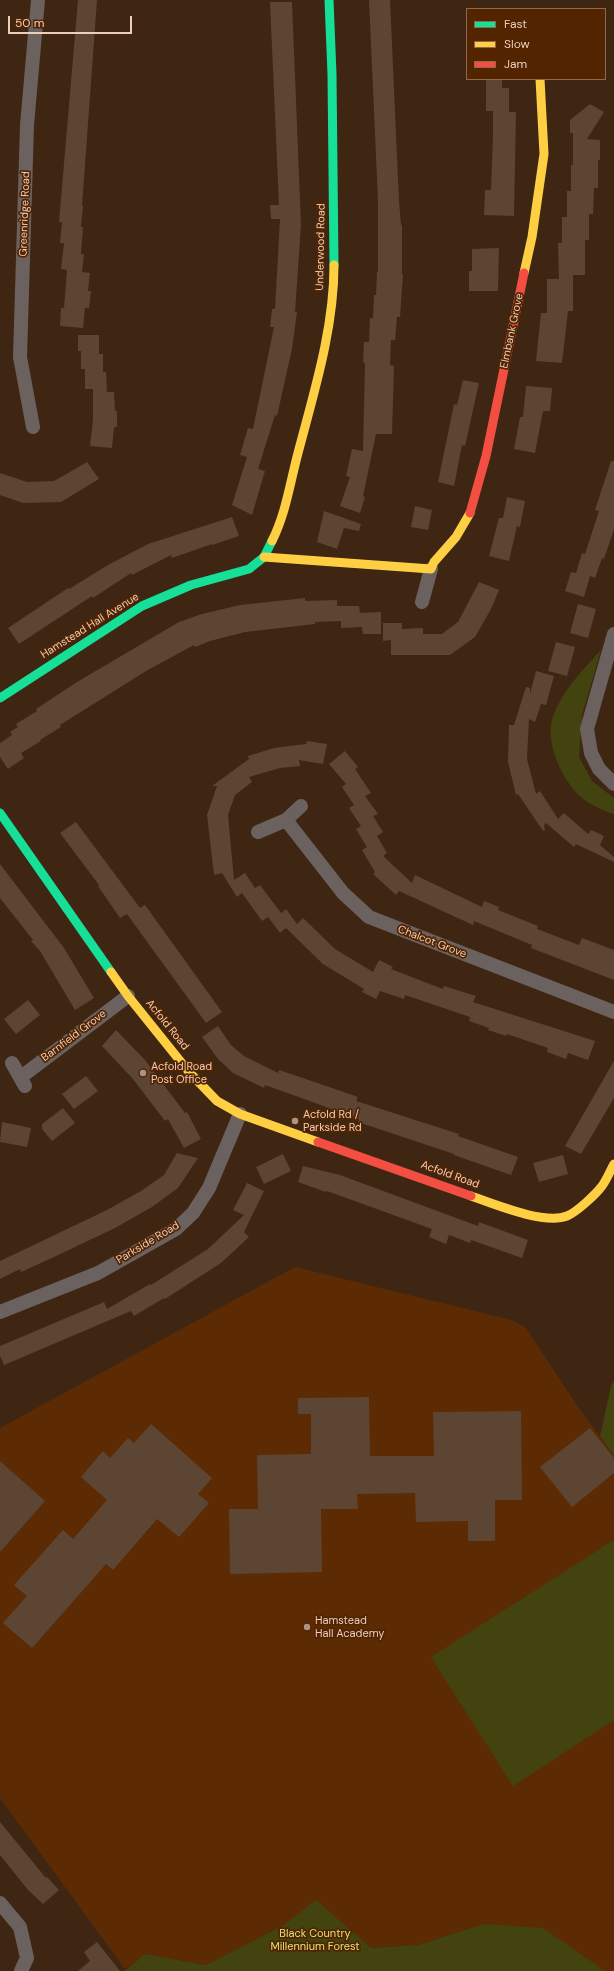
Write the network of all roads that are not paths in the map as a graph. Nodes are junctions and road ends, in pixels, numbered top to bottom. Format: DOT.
graph roads {
  1 [pos="38,0"];
  2 [pos="329,0"];
  3 [pos="540,80"];
  4 [pos="33,427"];
  5 [pos="264,557"];
  6 [pos="432,569"];
  7 [pos="422,602"];
  8 [pos="614,634"];
  9 [pos="0,698"];
  10 [pos="614,784"];
  11 [pos="301,806"];
  12 [pos="0,813"];
  13 [pos="286,820"];
  14 [pos="258,832"];
  15 [pos="128,996"];
  16 [pos="614,1012"];
  17 [pos="12,1063"];
  18 [pos="240,1114"];
  19 [pos="614,1164"];
  20 [pos="0,1312"];
  21 [pos="0,1903"];
  22 [pos="21,1971"];
  1 -- 4 [label="street, Greenridge Road"];
  2 -- 5 [label="street, Underwood Road"];
  3 -- 6 [label="street, Elmbank Grove"];
  5 -- 6 [label="street"];
  5 -- 9 [label="street, Hamstead Hall Avenue"];
  6 -- 7 [label="street, Elmbank Grove"];
  8 -- 10 [label="street"];
  11 -- 13 [label="street"];
  12 -- 15 [label="street, Acfold Road"];
  13 -- 14 [label="street"];
  13 -- 16 [label="street, Chalcot Grove"];
  15 -- 17 [label="street, Barnfield Grove"];
  15 -- 18 [label="street, Acfold Road"];
  18 -- 19 [label="street, Acfold Road"];
  18 -- 20 [label="street, Parkside Road"];
  21 -- 22 [label="street"];
}
